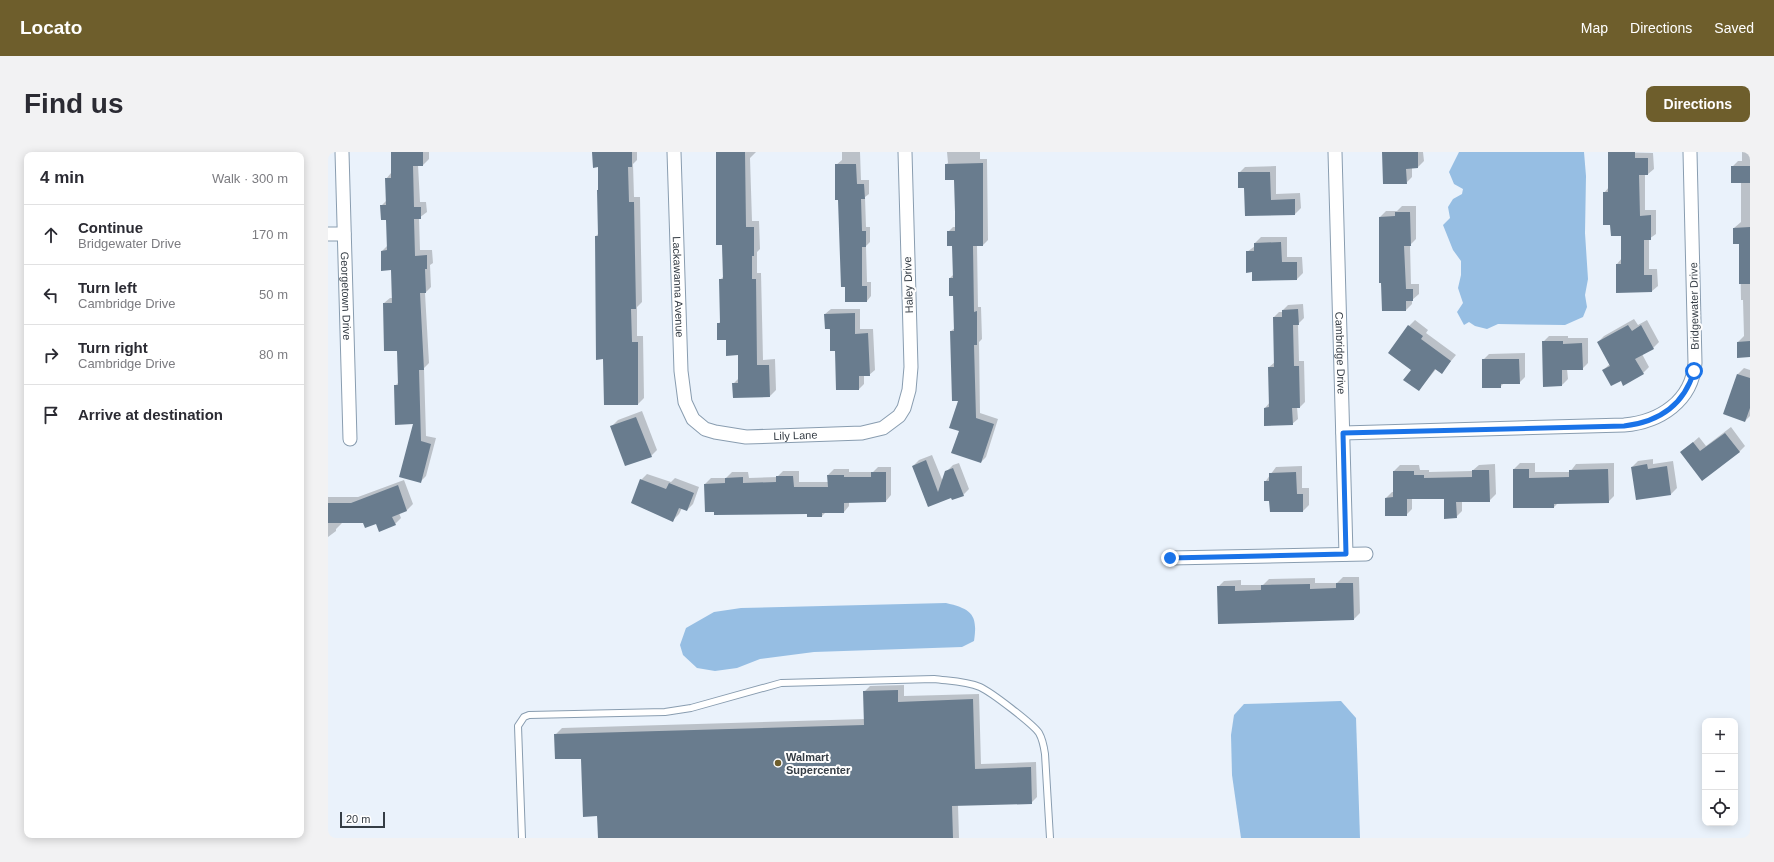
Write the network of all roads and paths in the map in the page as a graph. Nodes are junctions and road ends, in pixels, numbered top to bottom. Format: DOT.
graph roads {
  1 [pos="342,152"];
  2 [pos="674,152"];
  3 [pos="905,152"];
  4 [pos="1335,152"];
  5 [pos="1690,152"];
  6 [pos="328,234"];
  7 [pos="344,234"];
  8 [pos="899,416"];
  9 [pos="693,419"];
  10 [pos="1343,433"];
  11 [pos="350,439"];
  12 [pos="1346,554"];
  13 [pos="1366,554"];
  14 [pos="1170,558"];
  15 [pos="522,838"];
  16 [pos="1050,838"];
  1 -- 7 [label="street, Georgetown Drive"];
  2 -- 9 [label="street, Lackawanna Avenue"];
  3 -- 8 [label="street, Haley Drive"];
  4 -- 10 [label="street, Cambridge Drive"];
  5 -- 10 [label="street, Bridgewater Drive"];
  6 -- 7 [label="street"];
  7 -- 11 [label="street, Georgetown Drive"];
  8 -- 9 [label="street, Lily Lane"];
  10 -- 12 [label="street, Cambridge Drive"];
  12 -- 13 [label="street"];
  12 -- 14 [label="street"];
  15 -- 16 [label="lane"];
}
